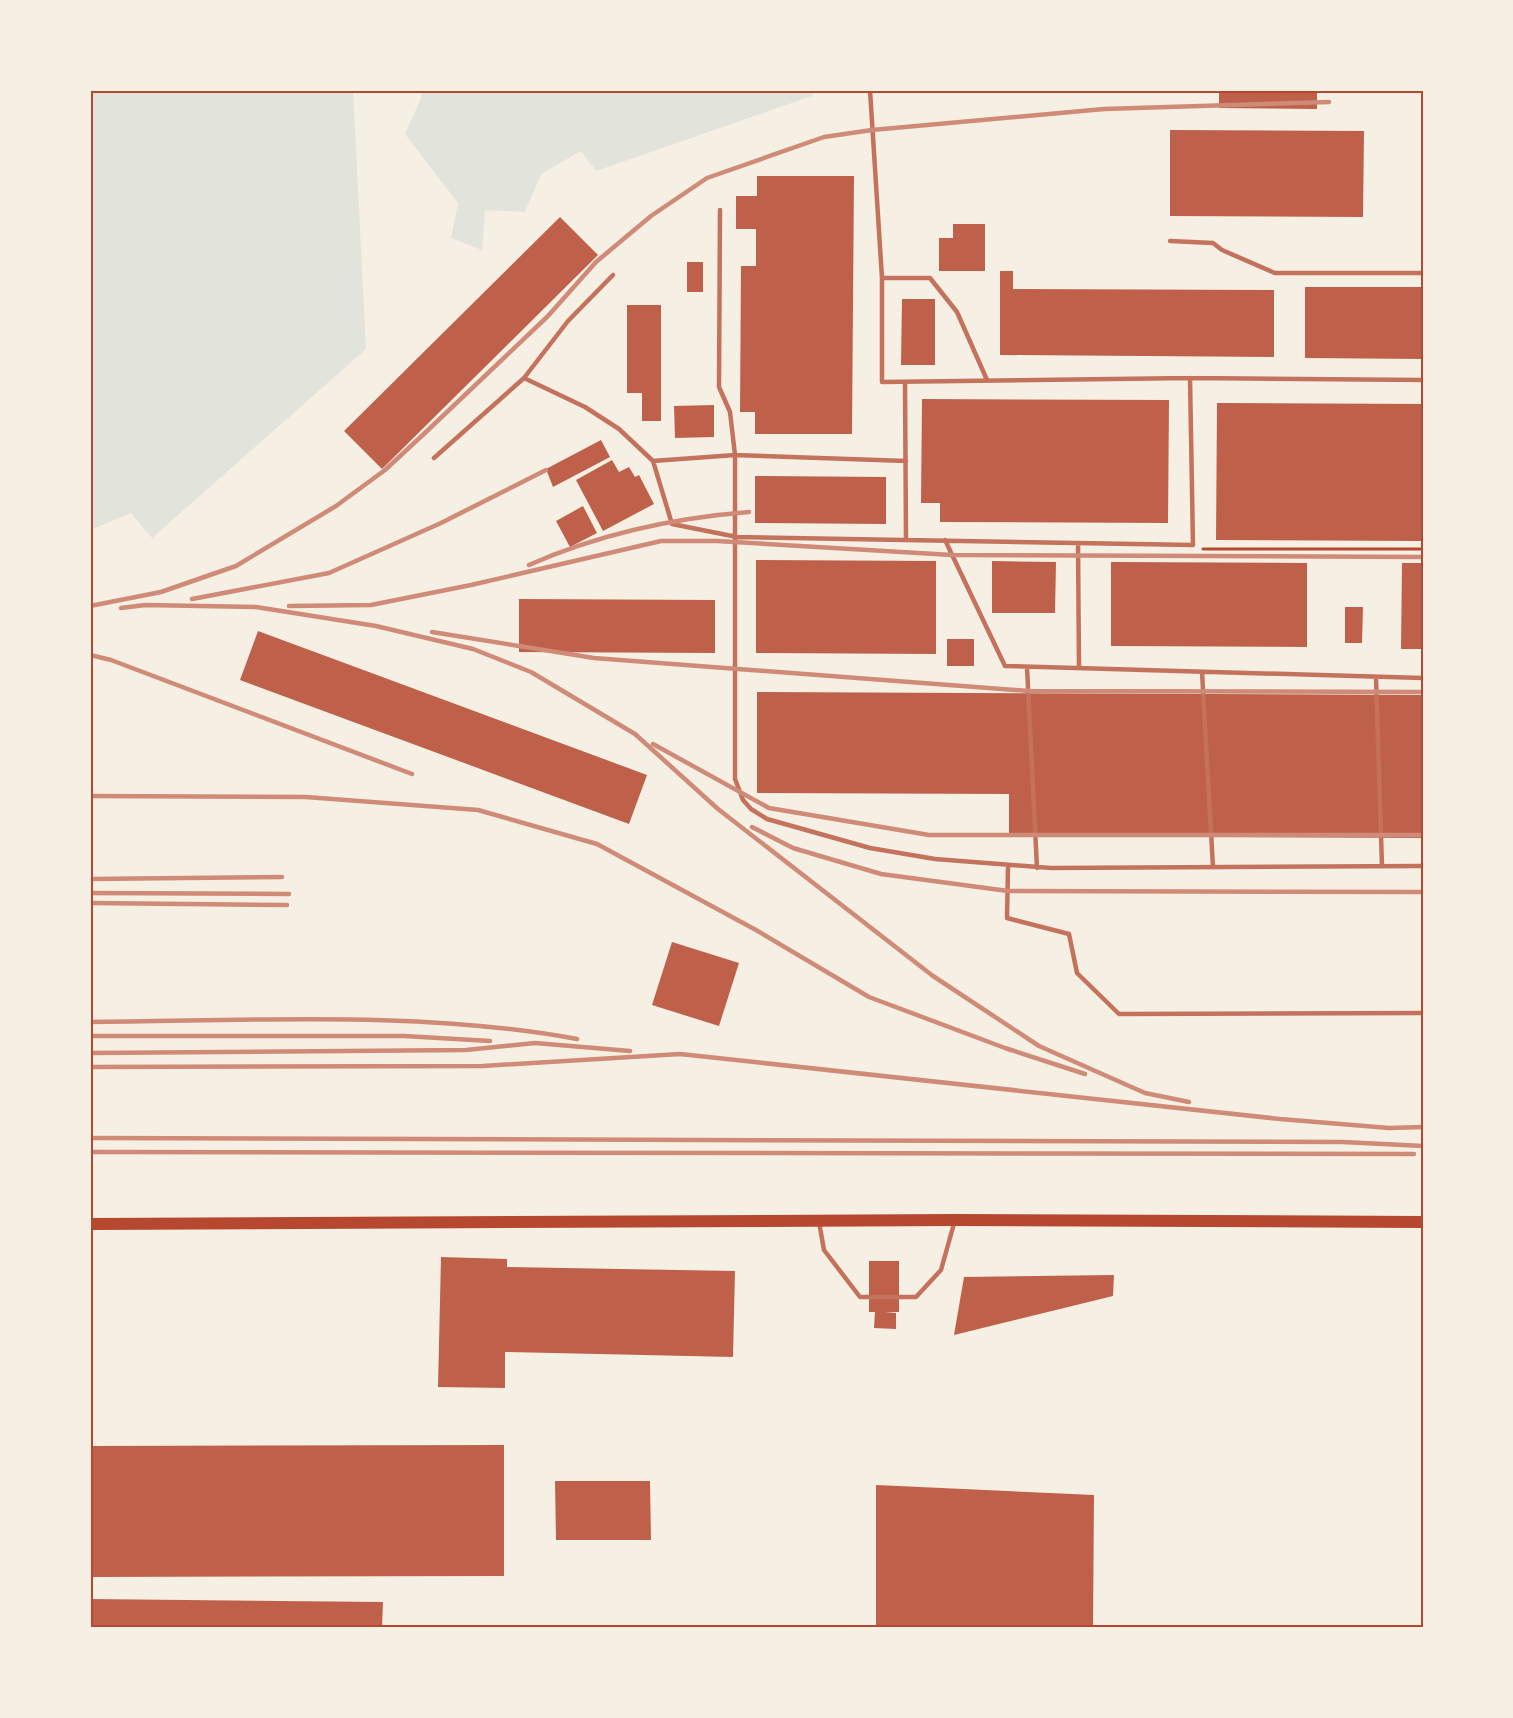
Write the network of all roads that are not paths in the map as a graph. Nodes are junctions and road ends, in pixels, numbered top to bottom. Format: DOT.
graph roads {
  1 [pos="870,90"];
  2 [pos="720,210"];
  3 [pos="1170,241"];
  4 [pos="1423,273"];
  5 [pos="614,275"];
  6 [pos="882,278"];
  7 [pos="524,378"];
  8 [pos="1190,378"];
  9 [pos="987,380"];
  10 [pos="1423,380"];
  11 [pos="905,382"];
  12 [pos="735,455"];
  13 [pos="434,458"];
  14 [pos="653,461"];
  15 [pos="906,461"];
  16 [pos="737,537"];
  17 [pos="906,539"];
  18 [pos="945,540"];
  19 [pos="1078,543"];
  20 [pos="1027,667"];
  21 [pos="1079,668"];
  22 [pos="1202,672"];
  23 [pos="1376,678"];
  24 [pos="1423,678"];
  25 [pos="1382,866"];
  26 [pos="1423,866"];
  27 [pos="1008,867"];
  28 [pos="1213,867"];
  29 [pos="1037,868"];
  30 [pos="1423,1013"];
  31 [pos="955,1220"];
  32 [pos="819,1222"];
  33 [pos="1423,1222"];
  34 [pos="90,1224"];
  1 -- 6 [label="lane"];
  2 -- 12 [label="lane"];
  3 -- 4 [label="lane"];
  5 -- 7 [label="lane"];
  6 -- 9 [label="lane"];
  6 -- 11 [label="lane"];
  7 -- 13 [label="lane"];
  7 -- 14 [label="lane"];
  8 -- 9 [label="lane"];
  8 -- 10 [label="lane"];
  8 -- 19 [label="lane"];
  9 -- 11 [label="lane"];
  11 -- 15 [label="lane"];
  12 -- 14 [label="lane"];
  12 -- 15 [label="lane"];
  12 -- 16 [label="lane"];
  14 -- 16 [label="lane"];
  15 -- 17 [label="lane"];
  16 -- 17 [label="lane"];
  16 -- 27 [label="lane"];
  17 -- 18 [label="lane"];
  18 -- 19 [label="lane"];
  18 -- 20 [label="lane"];
  19 -- 21 [label="lane"];
  20 -- 21 [label="lane"];
  20 -- 29 [label="lane"];
  21 -- 22 [label="lane"];
  22 -- 23 [label="lane"];
  22 -- 28 [label="lane"];
  23 -- 24 [label="lane"];
  23 -- 25 [label="lane"];
  25 -- 26 [label="lane"];
  25 -- 28 [label="lane"];
  27 -- 29 [label="lane"];
  27 -- 30 [label="lane"];
  28 -- 29 [label="lane"];
  31 -- 32 [label="main road"];
  31 -- 32 [label="lane"];
  31 -- 33 [label="main road"];
  32 -- 34 [label="main road"];
}
